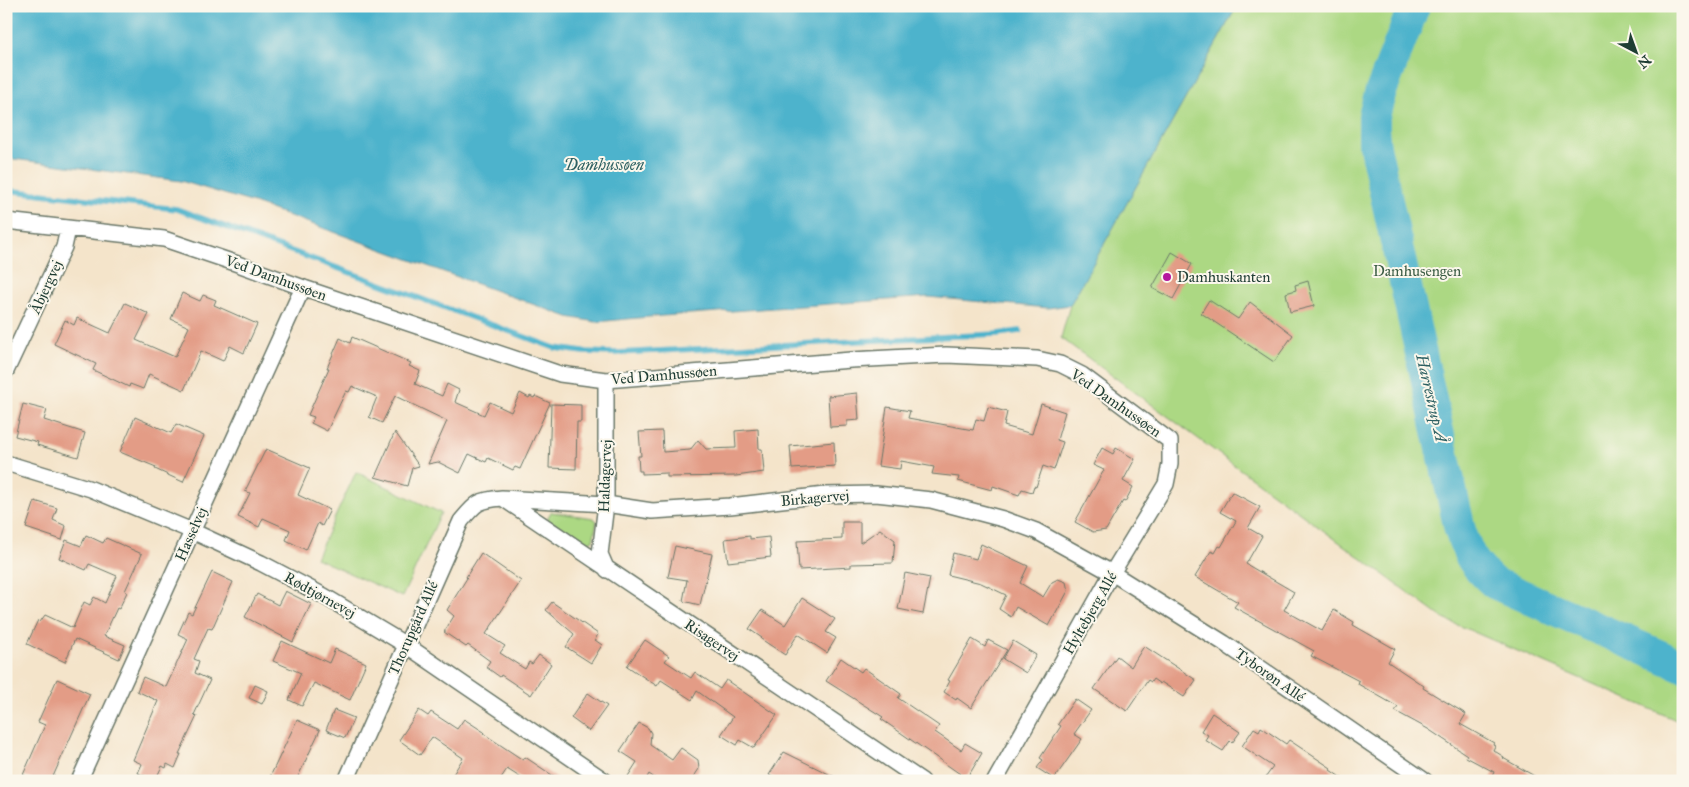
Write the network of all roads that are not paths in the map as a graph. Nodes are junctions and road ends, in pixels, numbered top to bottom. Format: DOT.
graph roads {
  1 [pos="6,221"];
  2 [pos="68,229"];
  3 [pos="304,288"];
  4 [pos="6,371"];
  5 [pos="606,380"];
  6 [pos="1170,441"];
  7 [pos="6,463"];
  8 [pos="502,498"];
  9 [pos="606,504"];
  10 [pos="192,531"];
  11 [pos="607,570"];
  12 [pos="1112,573"];
  13 [pos="406,645"];
  14 [pos="1001,778"];
  15 [pos="79,781"];
  16 [pos="346,781"];
  17 [pos="605,781"];
  18 [pos="922,781"];
  19 [pos="1425,781"];
  1 -- 2 [label="street, Ved Damhussøen"];
  2 -- 3 [label="street, Ved Damhussøen"];
  2 -- 4 [label="street, Åbjergvej"];
  3 -- 5 [label="street, Ved Damhussøen"];
  3 -- 10 [label="street, Hasselvej"];
  5 -- 6 [label="street, Ved Damhussøen"];
  5 -- 9 [label="street, Haldagervej"];
  6 -- 12 [label="street, Hyltebjerg Allé"];
  7 -- 10 [label="street, Rødtjørnevej"];
  8 -- 9 [label="street, Birkagervej"];
  8 -- 11 [label="street, Risagervej"];
  8 -- 13 [label="street, Thorupgård Allé"];
  9 -- 11 [label="street, Haldagervej"];
  9 -- 12 [label="street, Birkagervej"];
  10 -- 13 [label="street, Rødtjørnevej"];
  10 -- 15 [label="street, Hasselvej"];
  11 -- 18 [label="street, Risagervej"];
  12 -- 14 [label="street, Hyltebjerg Allé"];
  12 -- 19 [label="street, Tyborøn Allé"];
  13 -- 16 [label="street, Thorupgård Allé"];
  13 -- 17 [label="street, Rødtjørnevej"];
}
